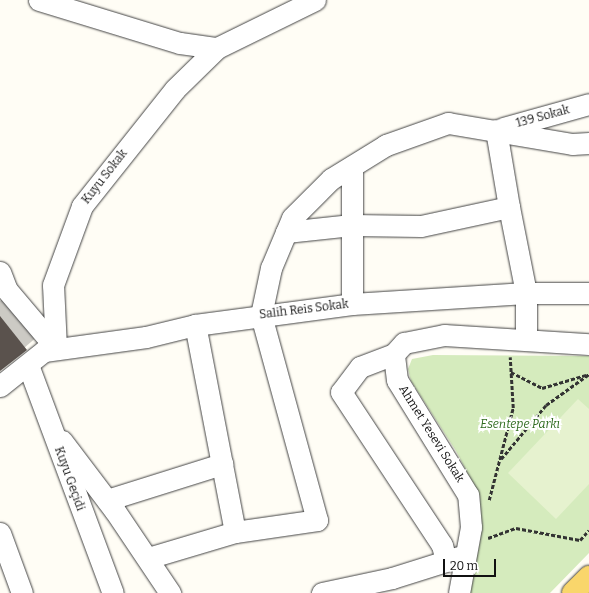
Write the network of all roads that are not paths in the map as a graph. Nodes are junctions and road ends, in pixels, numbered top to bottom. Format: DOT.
graph roads {
  1 [pos="39,0"];
  2 [pos="315,0"];
  3 [pos="103,9"];
  4 [pos="216,48"];
  5 [pos="589,104"];
  6 [pos="496,130"];
  7 [pos="589,143"];
  8 [pos="352,166"];
  9 [pos="509,207"];
  10 [pos="352,225"];
  11 [pos="286,232"];
  12 [pos="2,286"];
  13 [pos="526,293"];
  14 [pos="589,293"];
  15 [pos="352,304"];
  16 [pos="261,315"];
  17 [pos="195,325"];
  18 [pos="518,339"];
  19 [pos="589,344"];
  20 [pos="56,348"];
  21 [pos="394,354"];
  22 [pos="28,365"];
  23 [pos="1,383"];
  24 [pos="48,423"];
  25 [pos="222,464"];
  26 [pos="107,500"];
  27 [pos="234,532"];
  28 [pos="0,533"];
  29 [pos="474,548"];
  30 [pos="148,558"];
  31 [pos="446,561"];
  32 [pos="589,577"];
  33 [pos="390,585"];
  34 [pos="22,593"];
  35 [pos="113,593"];
  36 [pos="170,593"];
  37 [pos="322,593"];
  38 [pos="459,593"];
  39 [pos="573,593"];
  1 -- 3 [label="street"];
  2 -- 4 [label="street, Kuyu Sokak"];
  3 -- 4 [label="street"];
  4 -- 20 [label="street, Kuyu Sokak"];
  5 -- 6 [label="street, 139 Sokak"];
  6 -- 7 [label="street"];
  6 -- 8 [label="street"];
  6 -- 9 [label="street"];
  8 -- 10 [label="street"];
  8 -- 11 [label="street"];
  9 -- 10 [label="street"];
  9 -- 13 [label="street"];
  10 -- 11 [label="street"];
  10 -- 15 [label="street"];
  11 -- 16 [label="street"];
  12 -- 20 [label="street"];
  13 -- 14 [label="street, Salih Reis Sokak"];
  13 -- 15 [label="street, Salih Reis Sokak"];
  13 -- 18 [label="street"];
  15 -- 16 [label="street, Salih Reis Sokak"];
  16 -- 17 [label="street, Salih Reis Sokak"];
  16 -- 27 [label="street"];
  17 -- 20 [label="street, Salih Reis Sokak"];
  17 -- 25 [label="street"];
  18 -- 19 [label="street"];
  18 -- 21 [label="street"];
  20 -- 22 [label="street, Salih Reis Sokak"];
  21 -- 29 [label="street, Ahmet Yesevi Sokak"];
  21 -- 31 [label="street"];
  22 -- 23 [label="street"];
  22 -- 24 [label="street, Kuyu Geçidi"];
  24 -- 26 [label="street"];
  24 -- 35 [label="street, Kuyu Geçidi"];
  25 -- 26 [label="street"];
  25 -- 27 [label="street"];
  26 -- 30 [label="street"];
  27 -- 30 [label="street"];
  28 -- 34 [label="street"];
  29 -- 31 [label="street"];
  29 -- 38 [label="street, Ahmet Yesevi Sokak"];
  30 -- 36 [label="street"];
  31 -- 33 [label="street"];
  32 -- 39 [label="main road"];
  33 -- 37 [label="street"];
}
